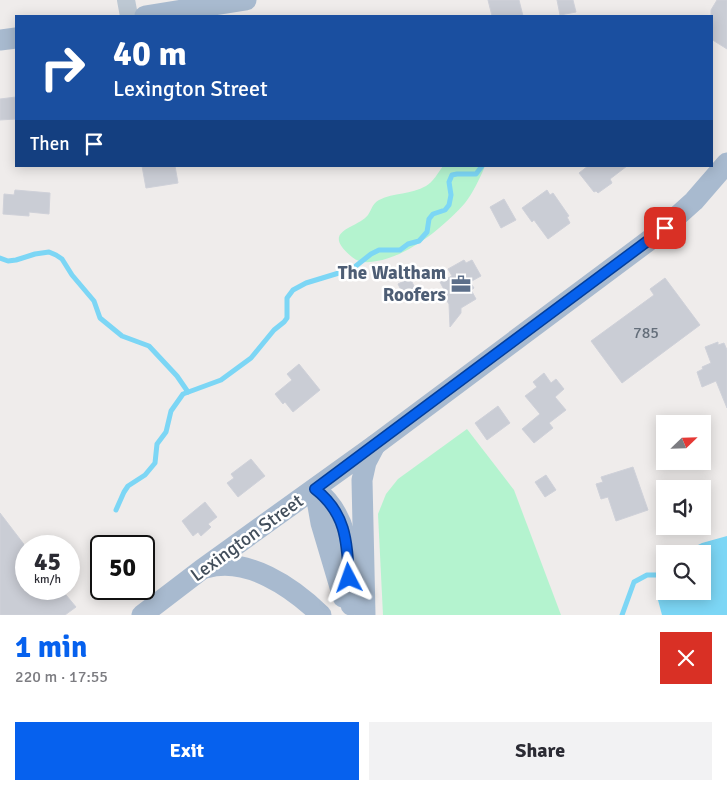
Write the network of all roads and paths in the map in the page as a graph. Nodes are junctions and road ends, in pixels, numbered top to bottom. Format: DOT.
graph roads {
  1 [pos="126,0"];
  2 [pos="236,6"];
  3 [pos="129,15"];
  4 [pos="154,15"];
  5 [pos="15,38"];
  6 [pos="0,40"];
  7 [pos="727,163"];
  8 [pos="375,445"];
  9 [pos="315,489"];
  10 [pos="201,570"];
  11 [pos="142,615"];
  12 [pos="321,615"];
  13 [pos="350,615"];
  14 [pos="365,615"];
  1 -- 3 [label="street"];
  2 -- 4 [label="main road"];
  5 -- 6 [label="main road"];
  7 -- 8 [label="main road, Lexington Street"];
  8 -- 9 [label="main road, Lexington Street"];
  8 -- 14 [label="main road"];
  9 -- 10 [label="main road, Lexington Street"];
  9 -- 13 [label="main road"];
  10 -- 11 [label="main road, Lexington Street"];
  10 -- 12 [label="main road"];
}
